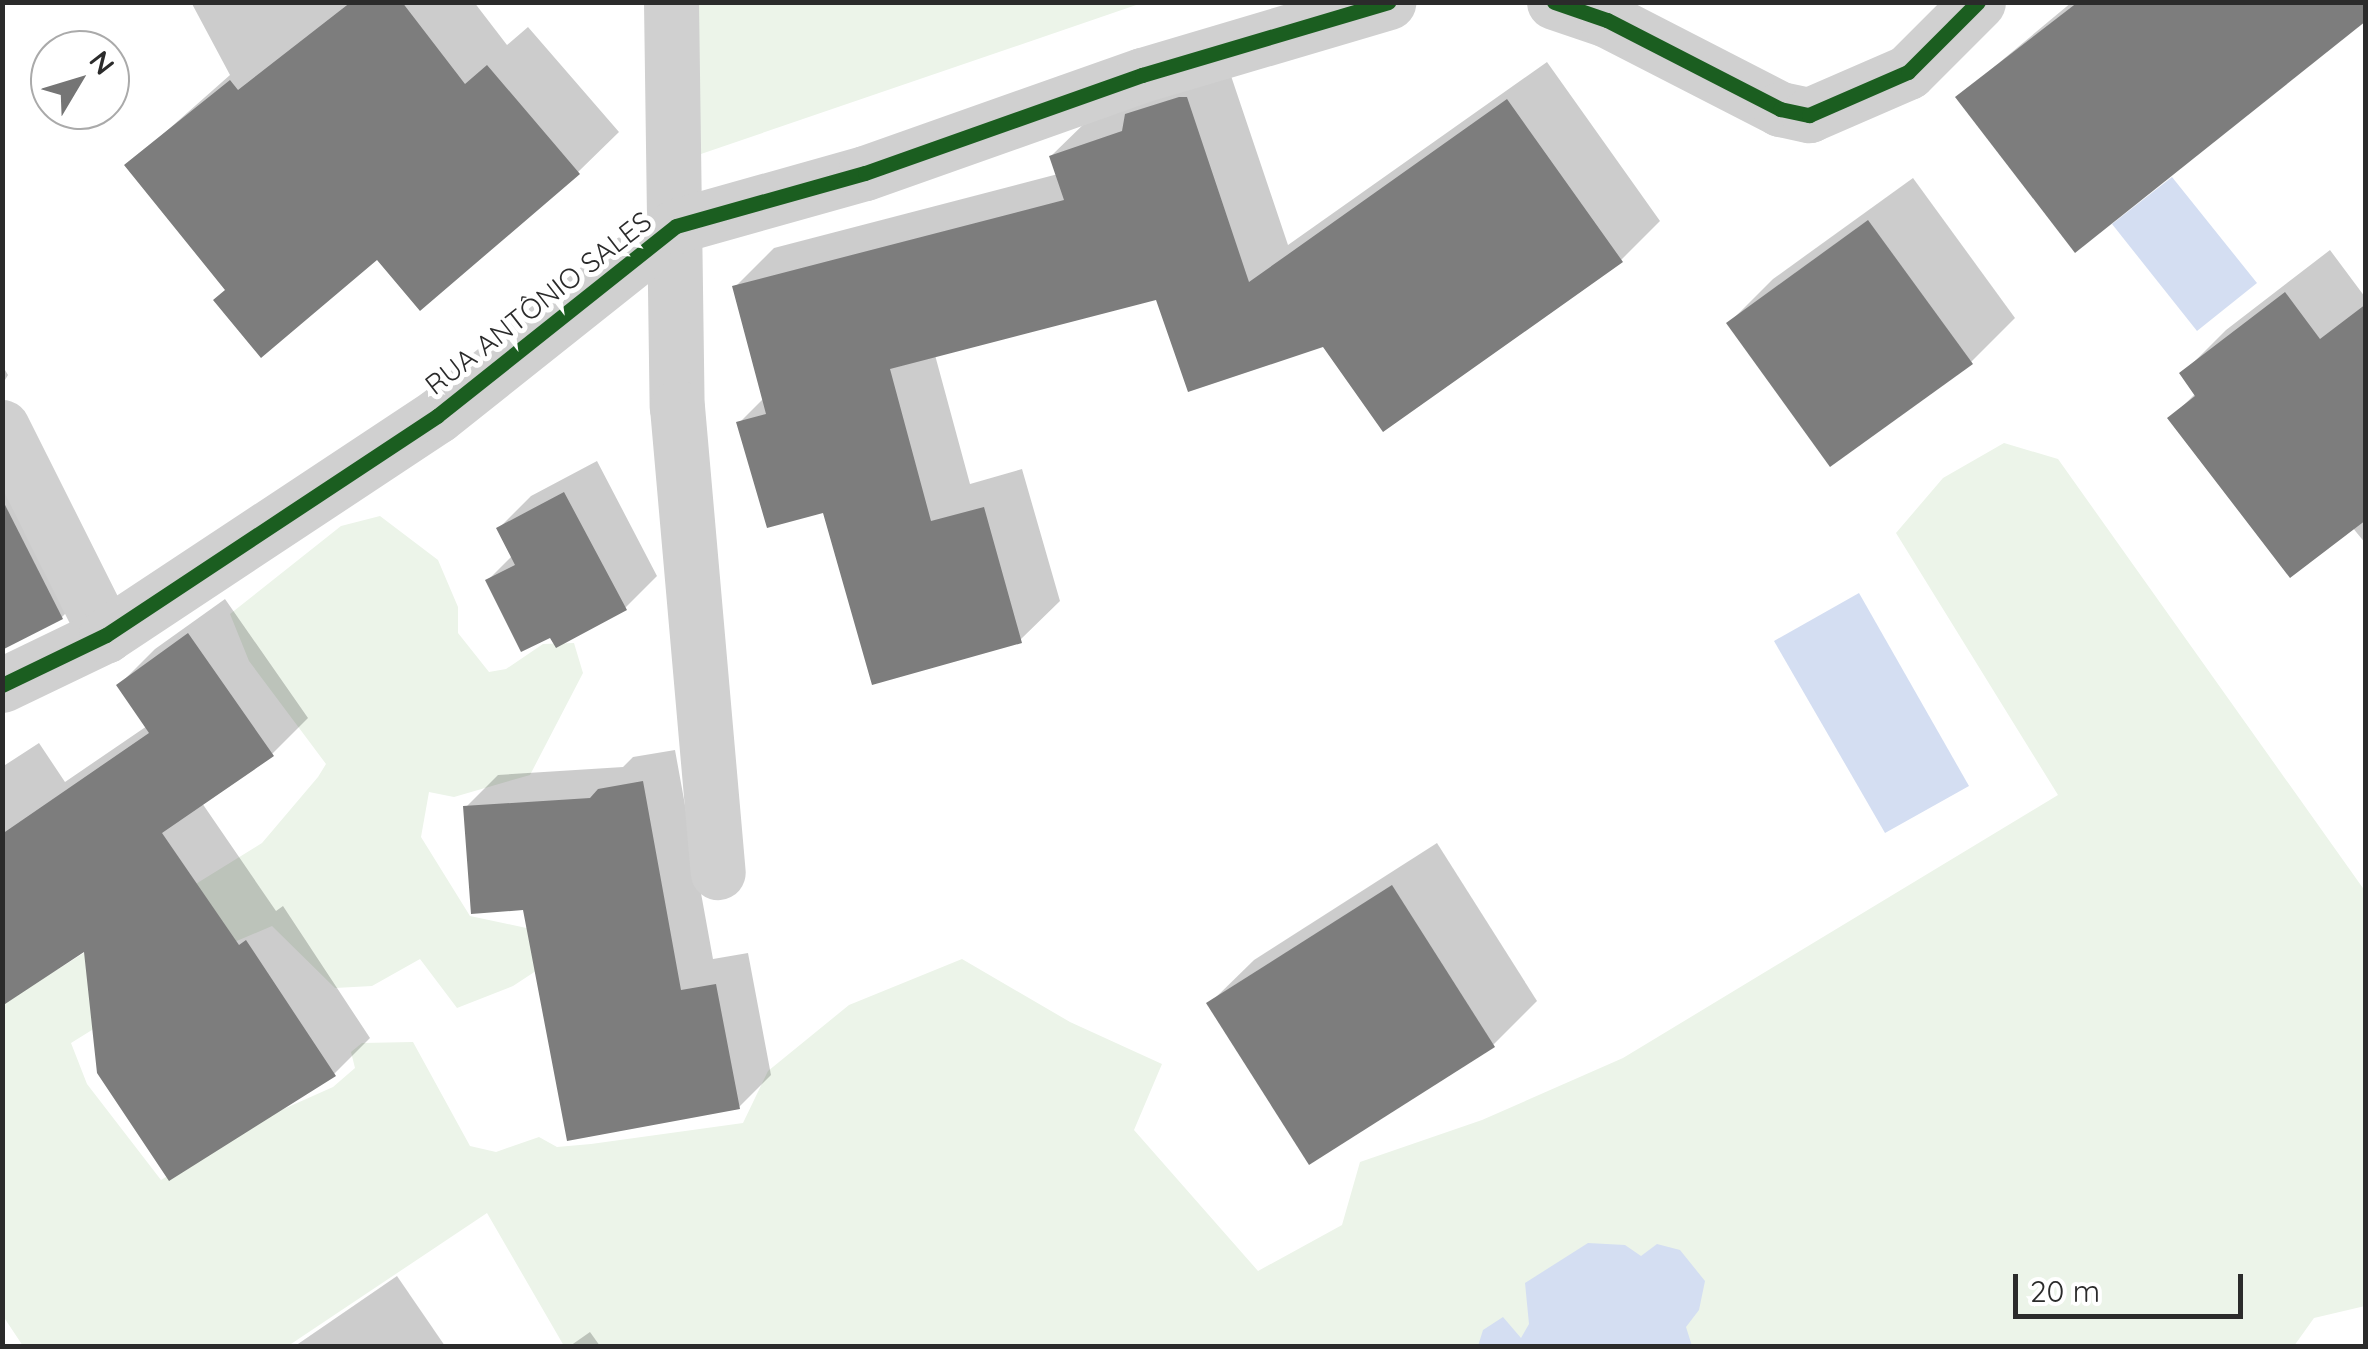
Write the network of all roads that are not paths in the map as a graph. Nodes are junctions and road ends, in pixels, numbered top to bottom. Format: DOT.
graph roads {
  1 [pos="670,2"];
  2 [pos="1388,2"];
  3 [pos="1554,2"];
  4 [pos="1978,2"];
  5 [pos="676,226"];
  6 [pos="2,427"];
  7 [pos="106,635"];
  8 [pos="2,685"];
  9 [pos="718,872"];
  1 -- 5 [label="street"];
  2 -- 5 [label="street, RUA ANTÔNIO SALES"];
  3 -- 4 [label="street"];
  5 -- 7 [label="street, RUA ANTÔNIO SALES"];
  5 -- 9 [label="street"];
  6 -- 7 [label="street"];
  7 -- 8 [label="street, RUA ANTÔNIO SALES"];
}
